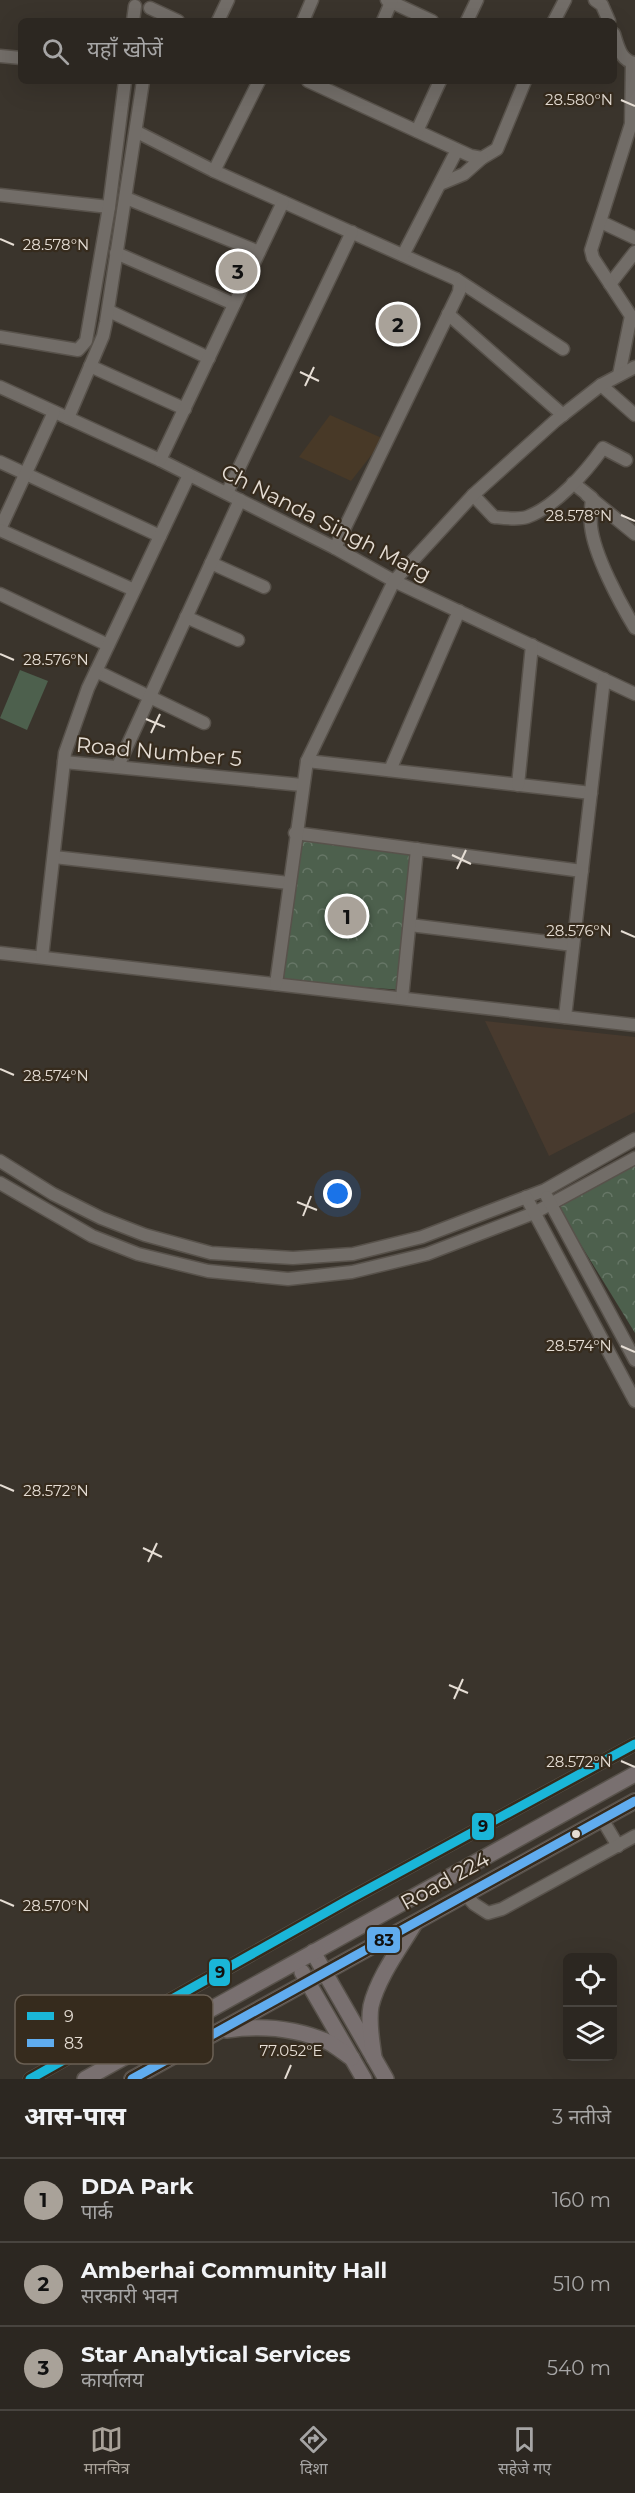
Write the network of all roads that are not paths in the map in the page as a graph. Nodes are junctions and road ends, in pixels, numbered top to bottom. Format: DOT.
graph roads {
  1 [pos="228,0"];
  2 [pos="312,0"];
  3 [pos="477,0"];
  4 [pos="565,0"];
  5 [pos="595,0"];
  6 [pos="390,1"];
  7 [pos="150,4"];
  8 [pos="135,6"];
  9 [pos="133,18"];
  10 [pos="173,18"];
  11 [pos="219,18"];
  12 [pos="304,18"];
  13 [pos="384,18"];
  14 [pos="426,18"];
  15 [pos="468,18"];
  16 [pos="556,18"];
  17 [pos="608,18"];
  18 [pos="617,42"];
  19 [pos="0,56"];
  20 [pos="18,58"];
  21 [pos="634,63"];
  22 [pos="125,84"];
  23 [pos="143,84"];
  24 [pos="258,84"];
  25 [pos="315,84"];
  26 [pos="439,84"];
  27 [pos="524,84"];
  28 [pos="417,131"];
  29 [pos="137,132"];
  30 [pos="457,150"];
  31 [pos="482,158"];
  32 [pos="214,171"];
  33 [pos="440,184"];
  34 [pos="0,195"];
  35 [pos="126,198"];
  36 [pos="283,202"];
  37 [pos="109,207"];
  38 [pos="601,222"];
  39 [pos="352,232"];
  40 [pos="635,238"];
  41 [pos="259,252"];
  42 [pos="635,252"];
  43 [pos="116,253"];
  44 [pos="403,255"];
  45 [pos="456,279"];
  46 [pos="610,284"];
  47 [pos="234,304"];
  48 [pos="109,311"];
  49 [pos="448,314"];
  50 [pos="0,337"];
  51 [pos="563,349"];
  52 [pos="209,358"];
  53 [pos="90,366"];
  54 [pos="635,367"];
  55 [pos="619,375"];
  56 [pos="601,385"];
  57 [pos="0,387"];
  58 [pos="185,409"];
  59 [pos="54,411"];
  60 [pos="563,415"];
  61 [pos="635,415"];
  62 [pos="68,418"];
  63 [pos="160,460"];
  64 [pos="626,460"];
  65 [pos="0,462"];
  66 [pos="25,474"];
  67 [pos="189,475"];
  68 [pos="573,483"];
  69 [pos="227,494"];
  70 [pos="473,495"];
  71 [pos="587,495"];
  72 [pos="240,500"];
  73 [pos="0,529"];
  74 [pos="635,534"];
  75 [pos="160,536"];
  76 [pos="335,548"];
  77 [pos="211,563"];
  78 [pos="394,581"];
  79 [pos="264,587"];
  80 [pos="134,590"];
  81 [pos="0,594"];
  82 [pos="459,611"];
  83 [pos="186,617"];
  84 [pos="635,628"];
  85 [pos="238,640"];
  86 [pos="108,645"];
  87 [pos="532,645"];
  88 [pos="96,670"];
  89 [pos="604,679"];
  90 [pos="635,694"];
  91 [pos="150,697"];
  92 [pos="204,723"];
  93 [pos="307,761"];
  94 [pos="64,762"];
  95 [pos="118,766"];
  96 [pos="390,770"];
  97 [pos="302,785"];
  98 [pos="518,785"];
  99 [pos="591,793"];
  100 [pos="295,833"];
  101 [pos="417,849"];
  102 [pos="54,857"];
  103 [pos="582,871"];
  104 [pos="289,883"];
  105 [pos="410,925"];
  106 [pos="573,945"];
  107 [pos="0,953"];
  108 [pos="42,957"];
  109 [pos="276,984"];
  110 [pos="402,998"];
  111 [pos="564,1017"];
  112 [pos="635,1025"];
  113 [pos="635,1138"];
  114 [pos="635,1158"];
  115 [pos="0,1161"];
  116 [pos="0,1183"];
  117 [pos="545,1190"];
  118 [pos="526,1197"];
  119 [pos="550,1205"];
  120 [pos="534,1213"];
  121 [pos="635,1360"];
  122 [pos="635,1401"];
  123 [pos="635,1744"];
  124 [pos="635,1774"];
  125 [pos="635,1800"];
  126 [pos="602,1819"];
  127 [pos="635,1836"];
  128 [pos="618,1846"];
  129 [pos="465,1894"];
  130 [pos="417,1921"];
  131 [pos="313,1952"];
  132 [pos="296,1961"];
  133 [pos="325,1972"];
  134 [pos="308,1982"];
  135 [pos="179,1995"];
  136 [pos="213,2007"];
  137 [pos="219,2031"];
  138 [pos="213,2034"];
  139 [pos="352,2058"];
  140 [pos="374,2058"];
  141 [pos="57,2064"];
  142 [pos="111,2064"];
  143 [pos="159,2064"];
  144 [pos="30,2079"];
  145 [pos="84,2079"];
  146 [pos="132,2079"];
  147 [pos="364,2079"];
  148 [pos="386,2079"];
  1 -- 11 [label="street"];
  2 -- 12 [label="street"];
  3 -- 15 [label="street"];
  4 -- 16 [label="street"];
  5 -- 17 [label="street"];
  6 -- 13 [label="street"];
  6 -- 14 [label="street"];
  7 -- 10 [label="street"];
  8 -- 9 [label="street"];
  18 -- 21 [label="street"];
  19 -- 20 [label="street"];
  21 -- 38 [label="street"];
  22 -- 37 [label="street"];
  23 -- 29 [label="street"];
  24 -- 32 [label="street"];
  25 -- 28 [label="street"];
  26 -- 28 [label="street"];
  27 -- 31 [label="street"];
  28 -- 30 [label="street"];
  29 -- 32 [label="street"];
  29 -- 35 [label="street"];
  30 -- 31 [label="street"];
  30 -- 33 [label="street"];
  31 -- 33 [label="street"];
  32 -- 36 [label="street"];
  33 -- 44 [label="street"];
  34 -- 37 [label="street"];
  35 -- 41 [label="street"];
  35 -- 43 [label="street"];
  36 -- 39 [label="street"];
  36 -- 41 [label="street"];
  37 -- 50 [label="street"];
  38 -- 40 [label="street"];
  38 -- 46 [label="street"];
  39 -- 44 [label="street"];
  39 -- 69 [label="street"];
  41 -- 47 [label="street"];
  42 -- 46 [label="street"];
  43 -- 47 [label="street"];
  43 -- 48 [label="street"];
  44 -- 45 [label="street"];
  45 -- 49 [label="street"];
  45 -- 51 [label="street"];
  46 -- 55 [label="street"];
  47 -- 52 [label="street"];
  48 -- 52 [label="street"];
  48 -- 53 [label="street"];
  49 -- 60 [label="street"];
  49 -- 76 [label="street"];
  52 -- 58 [label="street"];
  53 -- 58 [label="street"];
  53 -- 62 [label="street"];
  54 -- 55 [label="street"];
  55 -- 56 [label="street"];
  56 -- 60 [label="street"];
  56 -- 61 [label="street"];
  57 -- 59 [label="street, Ch Nanda Singh Marg"];
  58 -- 63 [label="street"];
  59 -- 62 [label="street, Ch Nanda Singh Marg"];
  59 -- 66 [label="street"];
  60 -- 70 [label="street"];
  62 -- 63 [label="street, Ch Nanda Singh Marg"];
  63 -- 67 [label="street, Ch Nanda Singh Marg"];
  64 -- 68 [label="street"];
  65 -- 66 [label="street"];
  66 -- 73 [label="street"];
  66 -- 75 [label="street"];
  67 -- 69 [label="street, Ch Nanda Singh Marg"];
  67 -- 75 [label="street"];
  68 -- 70 [label="street"];
  68 -- 71 [label="street"];
  69 -- 72 [label="street, Ch Nanda Singh Marg"];
  70 -- 78 [label="street"];
  71 -- 74 [label="street"];
  71 -- 84 [label="street"];
  72 -- 76 [label="street, Ch Nanda Singh Marg"];
  72 -- 77 [label="street"];
  73 -- 80 [label="street"];
  75 -- 80 [label="street"];
  76 -- 78 [label="street, Ch Nanda Singh Marg"];
  77 -- 79 [label="street"];
  77 -- 83 [label="street"];
  78 -- 82 [label="street, Ch Nanda Singh Marg"];
  78 -- 93 [label="street"];
  80 -- 86 [label="street"];
  81 -- 86 [label="street"];
  82 -- 87 [label="street, Ch Nanda Singh Marg"];
  82 -- 96 [label="street"];
  83 -- 85 [label="street"];
  83 -- 91 [label="street"];
  86 -- 88 [label="street"];
  87 -- 89 [label="street, Ch Nanda Singh Marg"];
  87 -- 98 [label="street"];
  88 -- 91 [label="street"];
  88 -- 94 [label="street"];
  89 -- 90 [label="street, Ch Nanda Singh Marg"];
  89 -- 99 [label="street"];
  91 -- 92 [label="street"];
  91 -- 95 [label="street"];
  93 -- 96 [label="street"];
  93 -- 97 [label="street"];
  94 -- 95 [label="street, Road Number 5"];
  94 -- 102 [label="street, Road Number 5"];
  95 -- 97 [label="street, Road Number 5"];
  96 -- 98 [label="street"];
  97 -- 100 [label="street"];
  98 -- 99 [label="street"];
  99 -- 103 [label="street"];
  100 -- 101 [label="street"];
  100 -- 104 [label="street"];
  101 -- 103 [label="street"];
  101 -- 105 [label="street"];
  102 -- 104 [label="street"];
  102 -- 108 [label="street, Road Number 5"];
  103 -- 106 [label="street"];
  104 -- 109 [label="street"];
  105 -- 106 [label="street"];
  105 -- 110 [label="street"];
  106 -- 111 [label="street"];
  107 -- 108 [label="street"];
  108 -- 109 [label="street"];
  109 -- 110 [label="street"];
  110 -- 111 [label="street"];
  111 -- 112 [label="street"];
  113 -- 117 [label="street"];
  114 -- 119 [label="street"];
  115 -- 118 [label="street"];
  116 -- 120 [label="street"];
  117 -- 118 [label="street"];
  117 -- 119 [label="street"];
  118 -- 120 [label="street"];
  119 -- 120 [label="street"];
  119 -- 121 [label="street"];
  120 -- 122 [label="street"];
  123 -- 135 [label="street"];
  124 -- 131 [label="main road, Road 224"];
  125 -- 126 [label="main road, Road 224"];
  126 -- 128 [label="street"];
  126 -- 129 [label="main road, Road 224"];
  127 -- 128 [label="street"];
  128 -- 129 [label="street"];
  129 -- 130 [label="main road, Road 224"];
  130 -- 133 [label="main road, Road 224"];
  130 -- 140 [label="main road"];
  131 -- 132 [label="main road, Road 224"];
  131 -- 133 [label="main road"];
  132 -- 134 [label="main road"];
  132 -- 136 [label="main road, Road 224"];
  133 -- 134 [label="main road, Road 224"];
  133 -- 140 [label="main road"];
  134 -- 137 [label="main road, Road 224"];
  134 -- 139 [label="main road"];
  137 -- 138 [label="main road, Road 224"];
  137 -- 139 [label="main road"];
  139 -- 147 [label="main road"];
  140 -- 148 [label="main road"];
  141 -- 144 [label="street"];
  142 -- 145 [label="main road, Road 224"];
  143 -- 146 [label="main road, Road 224"];
}
